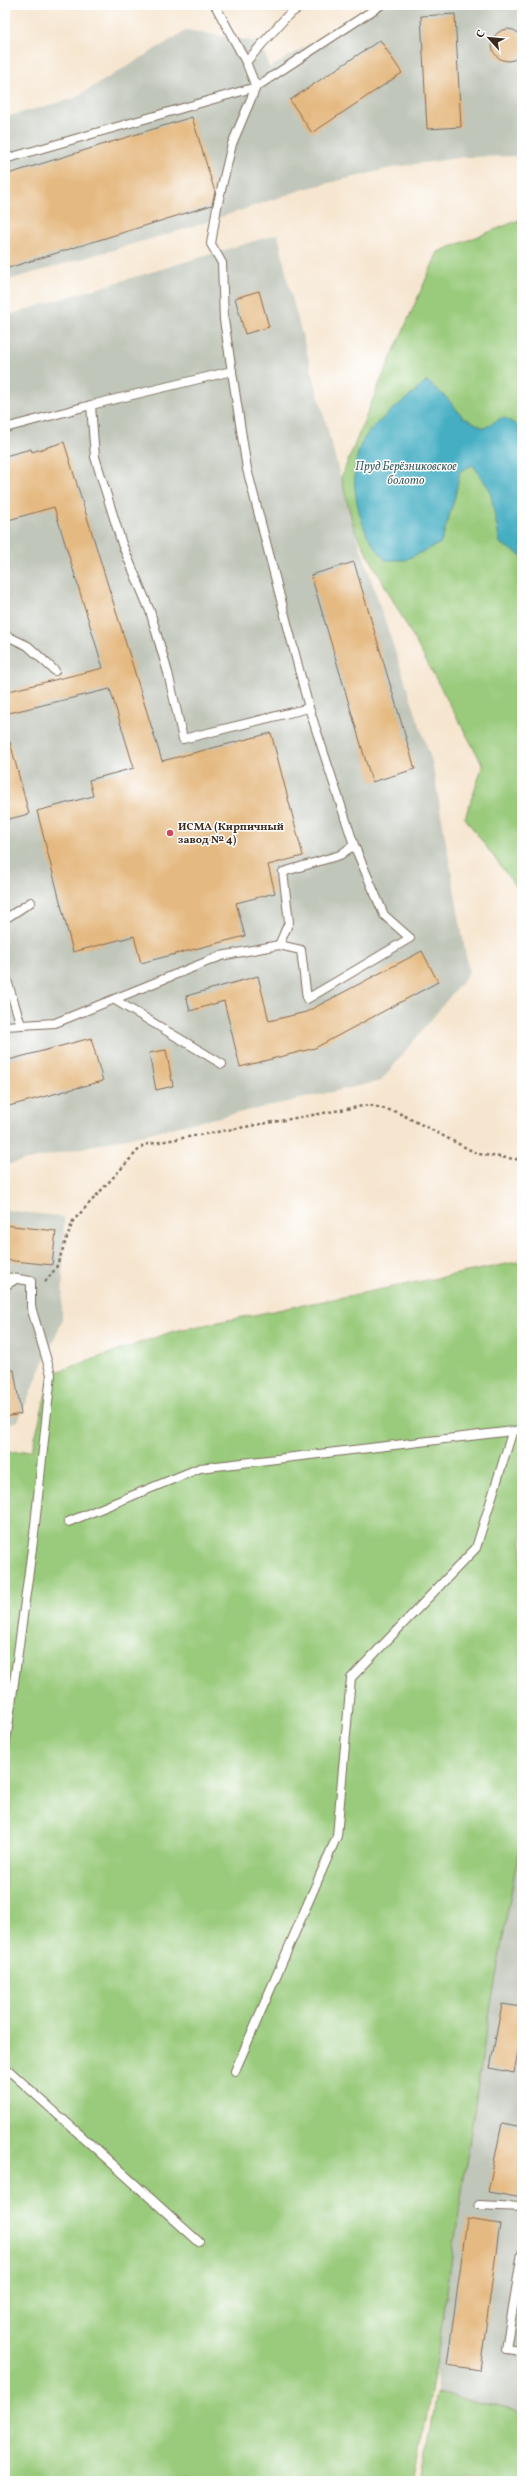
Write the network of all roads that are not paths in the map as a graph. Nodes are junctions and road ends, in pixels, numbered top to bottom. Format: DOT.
graph roads {
  1 [pos="215,5"];
  2 [pos="303,5"];
  3 [pos="365,5"];
  4 [pos="381,5"];
  5 [pos="372,12"];
  6 [pos="246,62"];
  7 [pos="256,87"];
  8 [pos="5,160"];
  9 [pos="232,372"];
  10 [pos="91,405"];
  11 [pos="5,428"];
  12 [pos="5,635"];
  13 [pos="55,671"];
  14 [pos="309,708"];
  15 [pos="354,845"];
  16 [pos="31,902"];
  17 [pos="5,919"];
  18 [pos="279,945"];
  19 [pos="5,974"];
  20 [pos="115,1000"];
  21 [pos="21,1025"];
  22 [pos="5,1026"];
  23 [pos="222,1064"];
  24 [pos="5,1277"];
  25 [pos="16,1279"];
  26 [pos="5,1286"];
  27 [pos="522,1430"];
  28 [pos="512,1433"];
  29 [pos="68,1522"];
  30 [pos="5,1749"];
  31 [pos="5,2067"];
  32 [pos="235,2071"];
  33 [pos="479,2205"];
  34 [pos="522,2207"];
  35 [pos="199,2242"];
  36 [pos="522,2254"];
  37 [pos="522,2351"];
  1 -- 6 [label="lane"];
  2 -- 6 [label="lane"];
  3 -- 5 [label="lane"];
  4 -- 5 [label="lane"];
  5 -- 7 [label="lane"];
  6 -- 7 [label="lane"];
  7 -- 8 [label="lane"];
  7 -- 9 [label="lane"];
  9 -- 10 [label="lane"];
  9 -- 14 [label="lane"];
  10 -- 11 [label="lane"];
  10 -- 14 [label="lane"];
  12 -- 13 [label="lane"];
  14 -- 15 [label="lane"];
  15 -- 18 [label="lane"];
  15 -- 18 [label="lane"];
  16 -- 17 [label="lane"];
  18 -- 20 [label="lane"];
  19 -- 21 [label="lane"];
  20 -- 21 [label="lane"];
  20 -- 23 [label="lane"];
  21 -- 22 [label="lane"];
  24 -- 25 [label="lane"];
  25 -- 26 [label="lane"];
  25 -- 30 [label="lane"];
  27 -- 28 [label="lane"];
  28 -- 29 [label="lane"];
  28 -- 32 [label="lane"];
  31 -- 35 [label="lane"];
  33 -- 34 [label="lane"];
  36 -- 37 [label="lane"];
}
